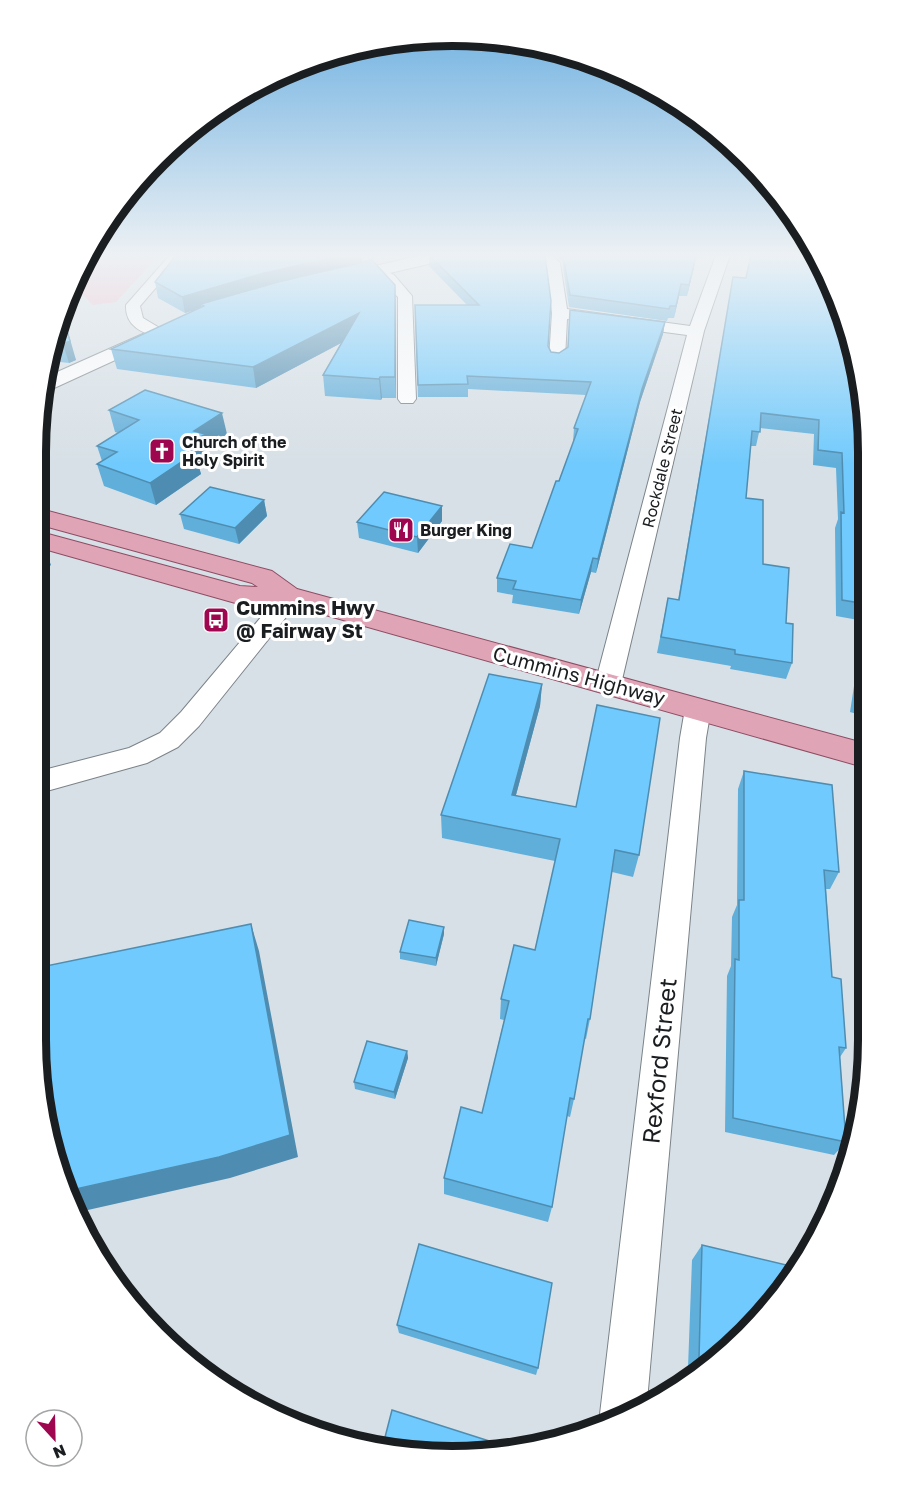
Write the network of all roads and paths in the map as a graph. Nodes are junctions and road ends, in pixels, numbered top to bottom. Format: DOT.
graph roads {
  1 [pos="139,325"];
  2 [pos="406,325"];
  3 [pos="559,325"];
  4 [pos="645,325"];
  5 [pos="698,325"];
  6 [pos="165,331"];
  7 [pos="696,331"];
  8 [pos="556,359"];
  9 [pos="53,382"];
  10 [pos="407,399"];
  11 [pos="46,518"];
  12 [pos="46,541"];
  13 [pos="291,596"];
  14 [pos="608,684"];
  15 [pos="698,709"];
  16 [pos="858,753"];
  17 [pos="46,780"];
  18 [pos="624,1407"];
  1 -- 6 [label="street"];
  2 -- 10 [label="street"];
  3 -- 8 [label="street"];
  4 -- 7 [label="street"];
  5 -- 7 [label="street, Rockdale Street"];
  6 -- 9 [label="main road"];
  7 -- 14 [label="street, Rockdale Street"];
  11 -- 13 [label="main road, Cummins Highway"];
  12 -- 13 [label="main road, Cummins Highway"];
  13 -- 14 [label="main road, Cummins Highway"];
  13 -- 17 [label="street"];
  14 -- 15 [label="main road, Cummins Highway"];
  15 -- 16 [label="main road, Cummins Highway"];
  15 -- 18 [label="street, Rexford Street"];
}
